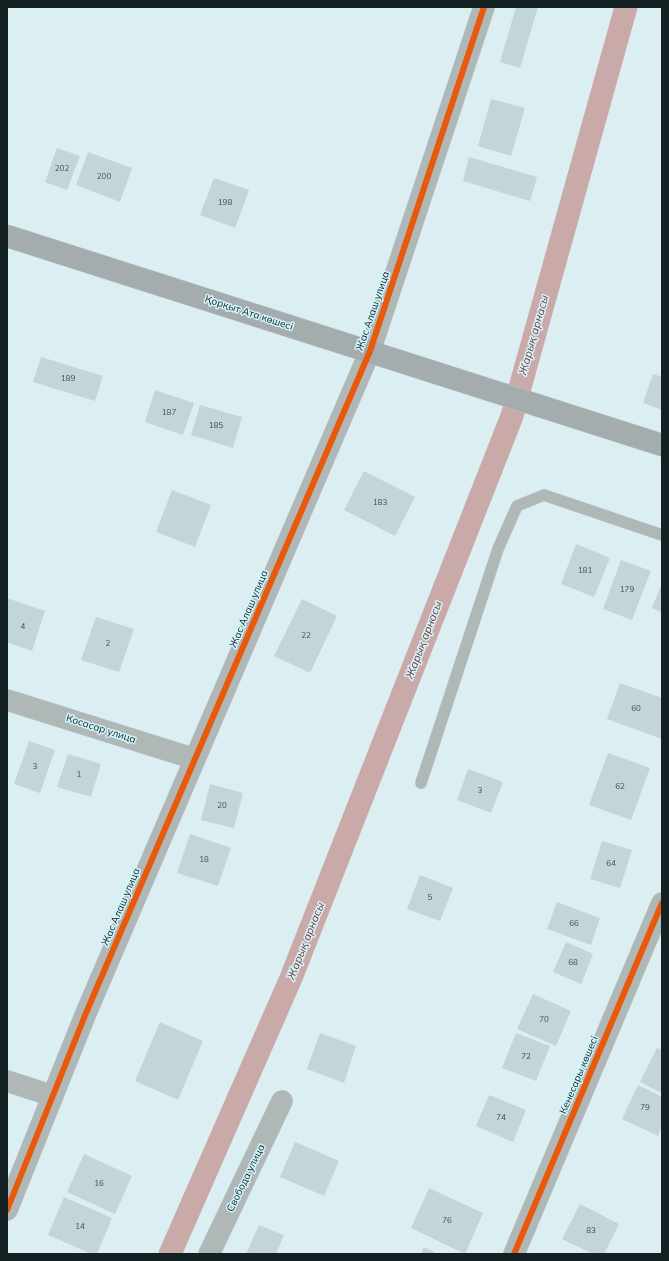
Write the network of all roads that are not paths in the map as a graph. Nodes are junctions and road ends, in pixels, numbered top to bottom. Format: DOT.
graph roads {
  1 [pos="484,7"];
  2 [pos="7,236"];
  3 [pos="370,351"];
  4 [pos="662,445"];
  5 [pos="662,535"];
  6 [pos="7,700"];
  7 [pos="195,759"];
  8 [pos="422,783"];
  9 [pos="662,903"];
  10 [pos="7,1081"];
  11 [pos="53,1096"];
  12 [pos="282,1101"];
  13 [pos="7,1210"];
  14 [pos="209,1254"];
  15 [pos="514,1254"];
  1 -- 3 [label="street, Жас Алаш улица"];
  2 -- 3 [label="main road, Қорқыт Ата көшесі"];
  3 -- 4 [label="main road, Қорқыт Ата көшесі"];
  3 -- 7 [label="street, Жас Алаш улица"];
  5 -- 8 [label="lane"];
  6 -- 7 [label="street, Косасар улица"];
  7 -- 11 [label="street, Жас Алаш улица"];
  9 -- 15 [label="street, Кенесары көшесі"];
  10 -- 11 [label="street"];
  11 -- 13 [label="street, Жас Алаш улица"];
  12 -- 14 [label="street, Свобода улица"];
}
